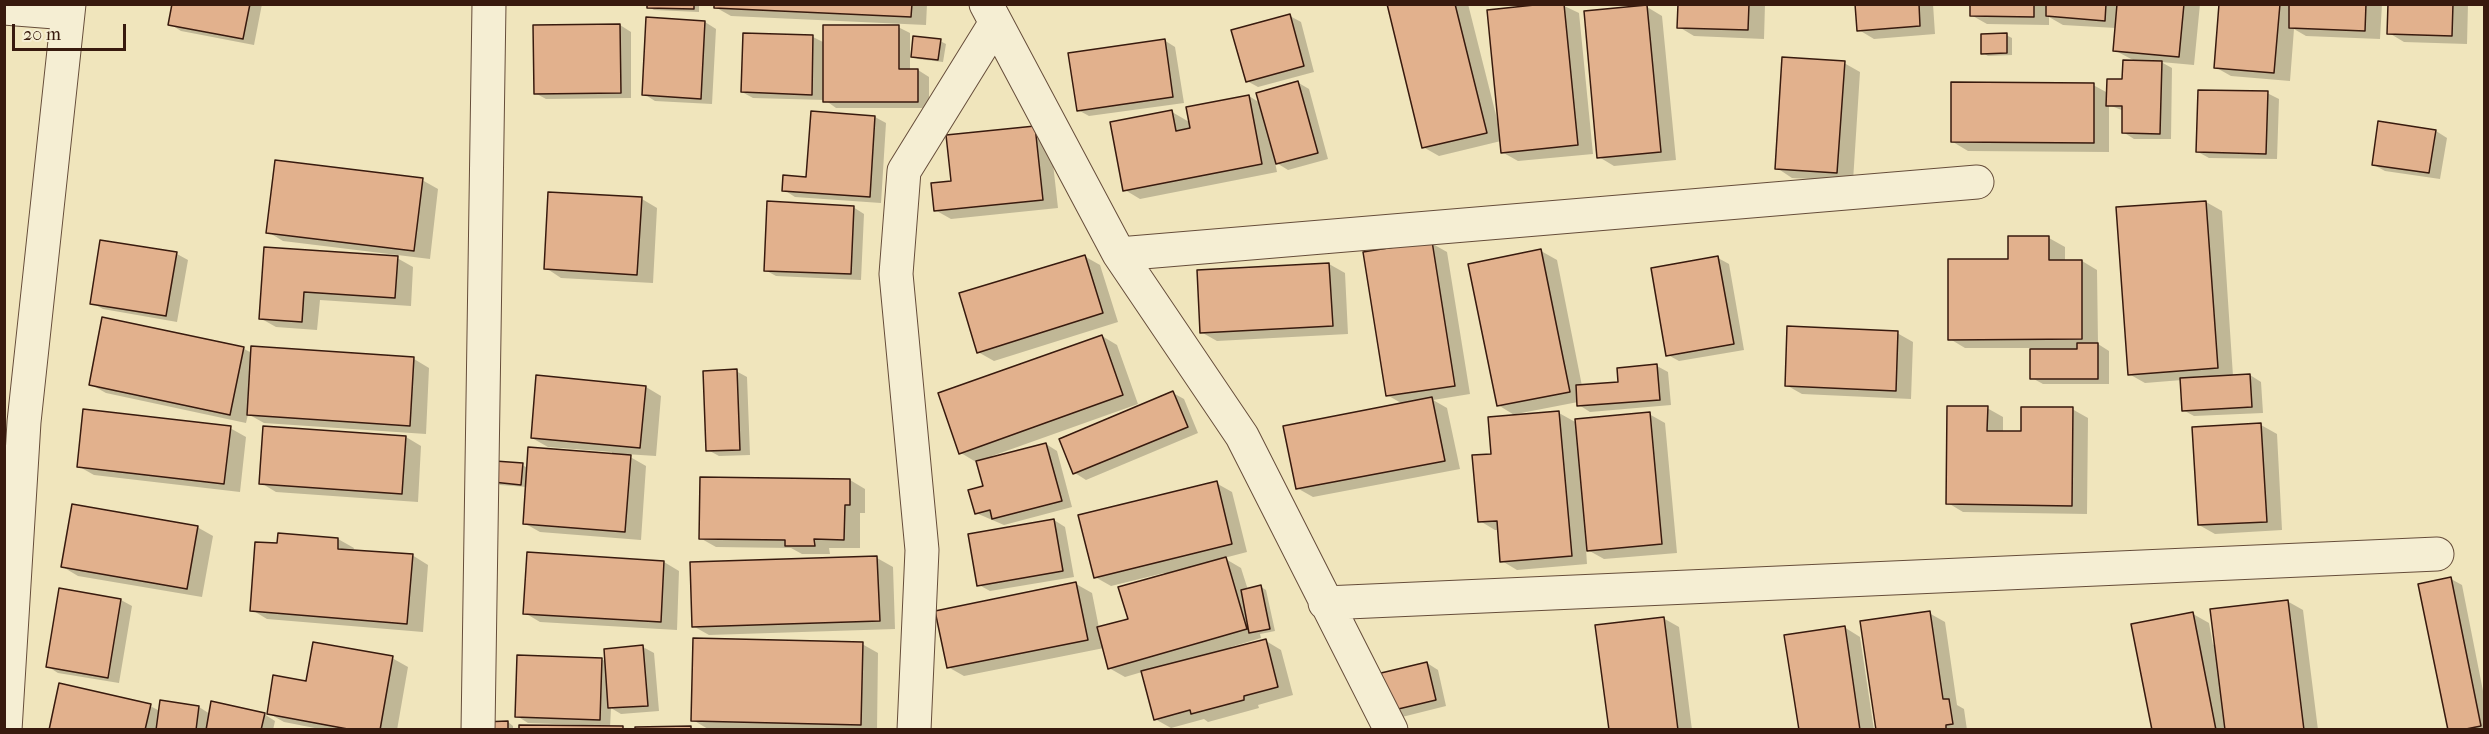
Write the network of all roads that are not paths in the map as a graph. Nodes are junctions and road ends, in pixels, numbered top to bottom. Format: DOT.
graph roads {
  1 [pos="489,4"];
  2 [pos="4,8"];
  3 [pos="68,9"];
  4 [pos="990,14"];
  5 [pos="1977,182"];
  6 [pos="1119,254"];
  7 [pos="14,421"];
  8 [pos="2437,554"];
  9 [pos="1325,603"];
  10 [pos="5,729"];
  11 [pos="478,729"];
  12 [pos="914,729"];
  13 [pos="1391,729"];
  1 -- 11 [label="street"];
  2 -- 3 [label="street"];
  3 -- 7 [label="street"];
  4 -- 6 [label="street"];
  4 -- 12 [label="street"];
  5 -- 6 [label="street"];
  6 -- 9 [label="street"];
  7 -- 10 [label="street"];
  8 -- 9 [label="street"];
  9 -- 13 [label="street"];
}
